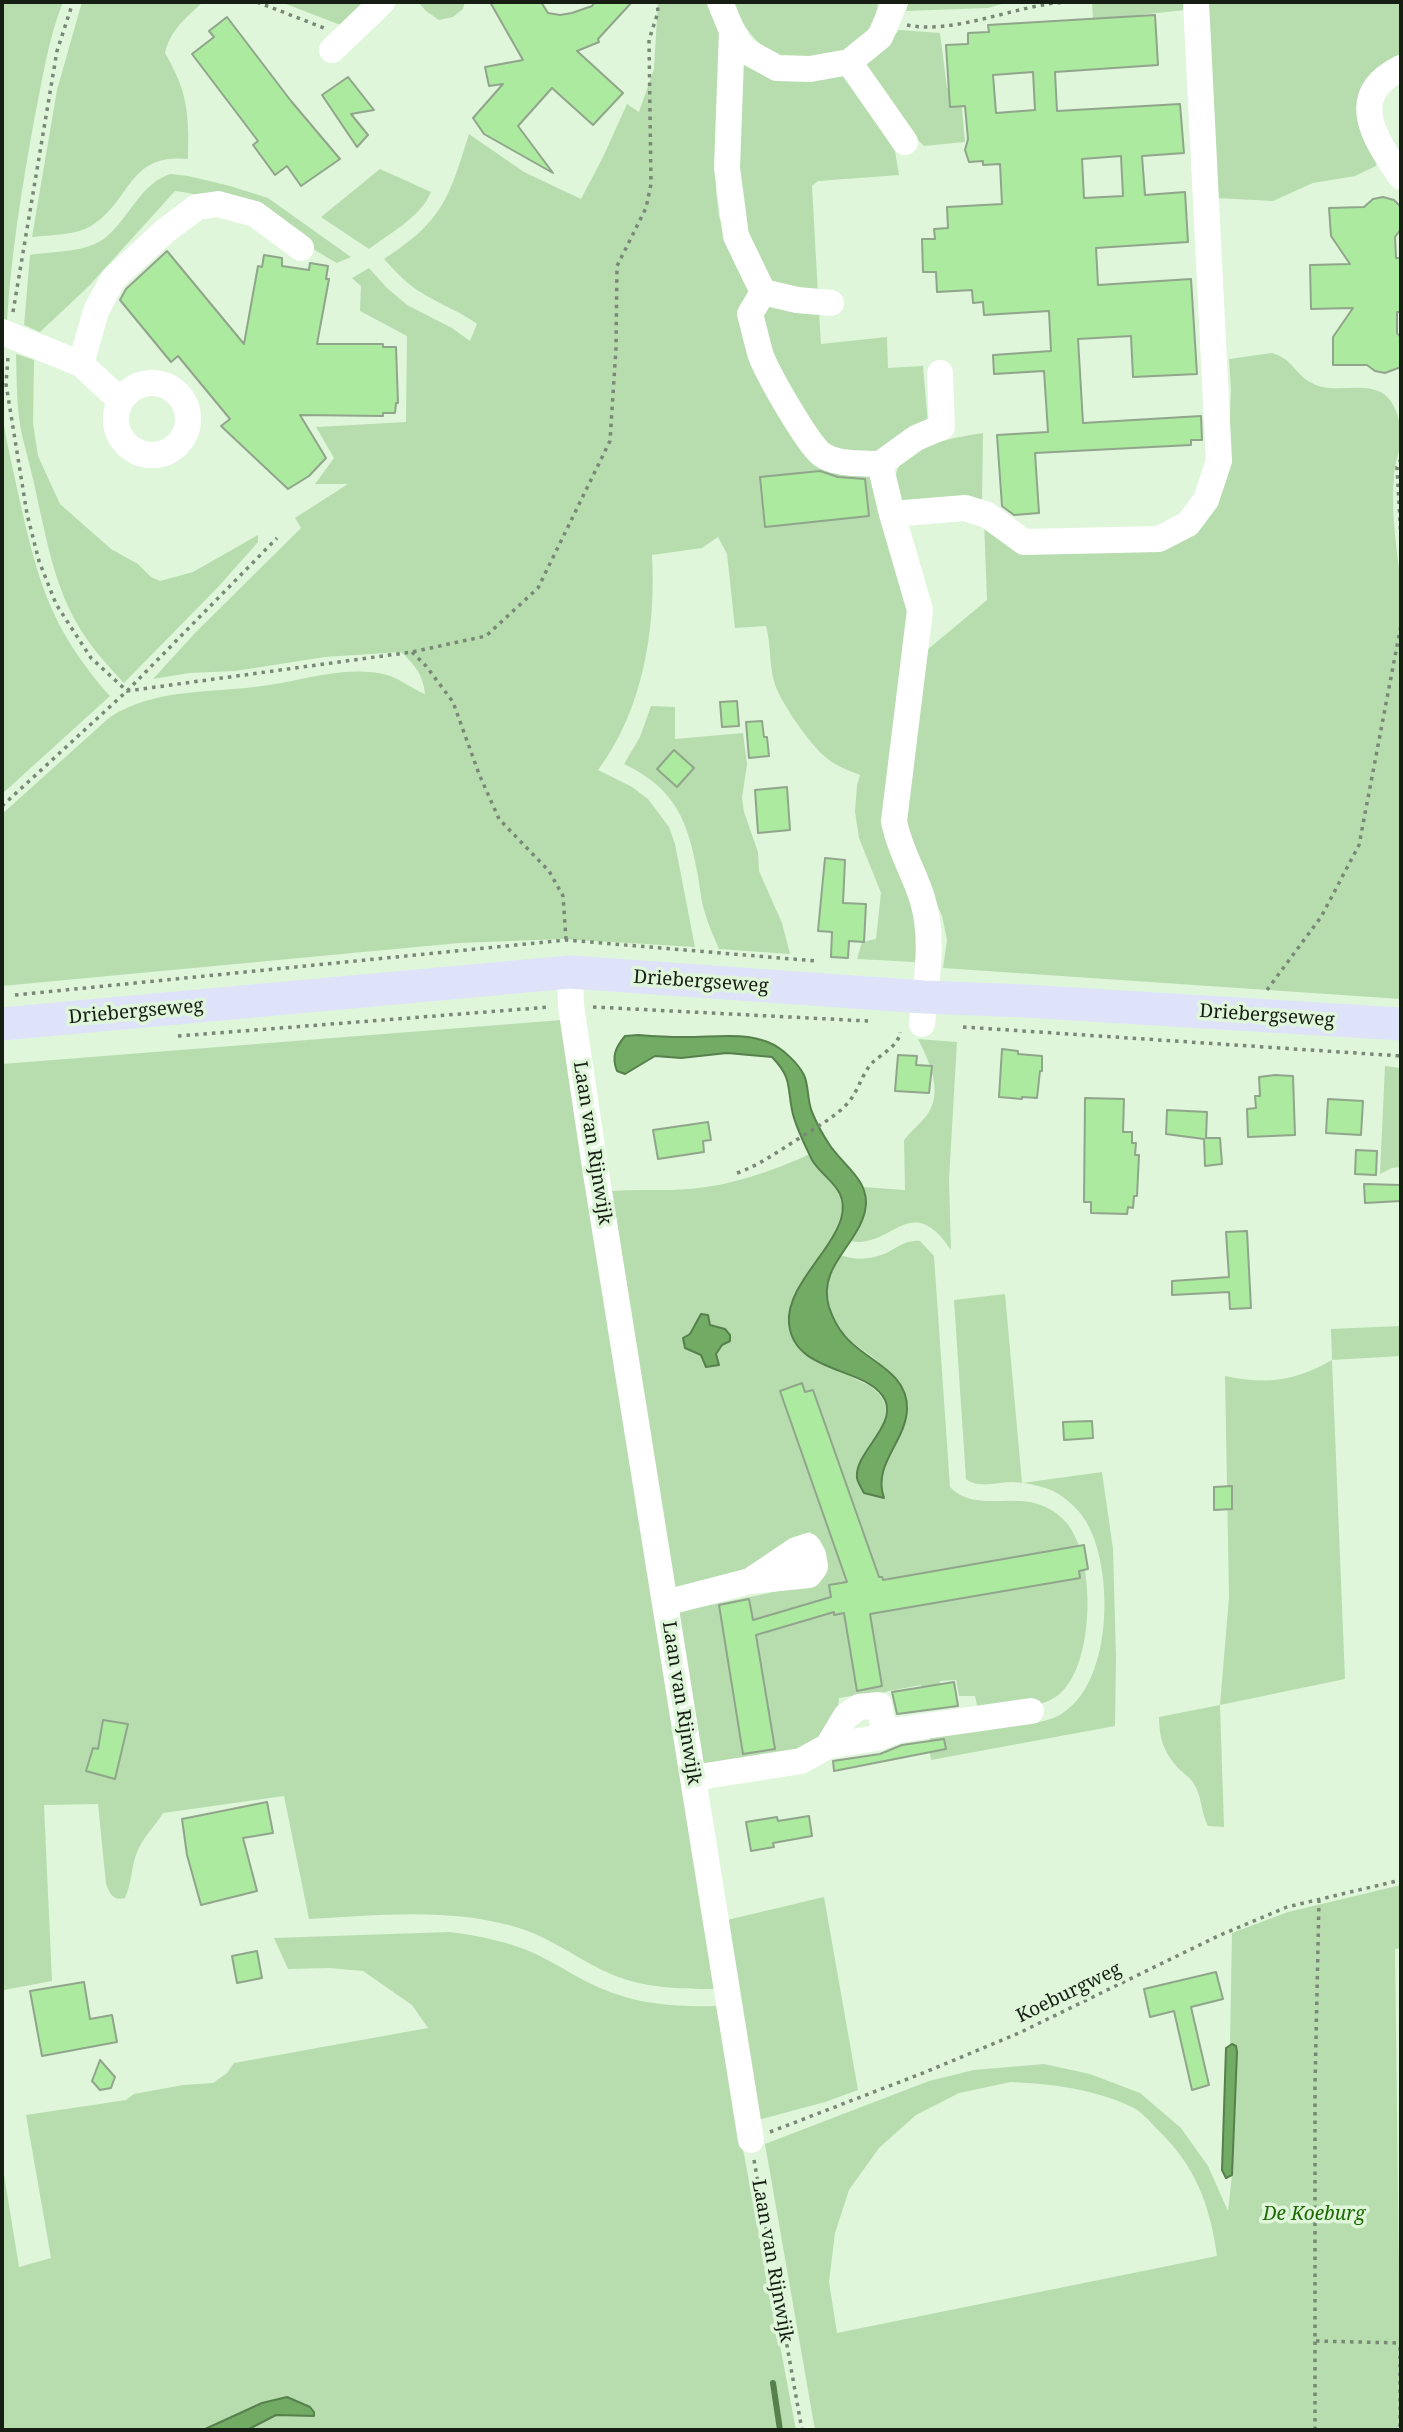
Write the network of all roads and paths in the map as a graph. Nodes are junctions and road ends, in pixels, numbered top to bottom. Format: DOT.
graph roads {
  1 [pos="73,2"];
  2 [pos="257,2"];
  3 [pos="382,2"];
  4 [pos="657,2"];
  5 [pos="720,2"];
  6 [pos="1066,2"];
  7 [pos="1196,2"];
  8 [pos="891,12"];
  9 [pos="732,31"];
  10 [pos="339,43"];
  11 [pos="849,62"];
  12 [pos="1401,68"];
  13 [pos="905,142"];
  14 [pos="1401,177"];
  15 [pos="301,248"];
  16 [pos="763,292"];
  17 [pos="831,303"];
  18 [pos="6,334"];
  19 [pos="81,364"];
  20 [pos="940,373"];
  21 [pos="120,400"];
  22 [pos="1401,459"];
  23 [pos="880,464"];
  24 [pos="892,514"];
  25 [pos="277,538"];
  26 [pos="1401,540"];
  27 [pos="1401,625"];
  28 [pos="412,652"];
  29 [pos="127,691"];
  30 [pos="2,806"];
  31 [pos="566,940"];
  32 [pos="570,972"];
  33 [pos="1266,992"];
  34 [pos="572,1006"];
  35 [pos="916,1014"];
  36 [pos="873,1021"];
  37 [pos="2,1024"];
  38 [pos="1401,1024"];
  39 [pos="963,1027"];
  40 [pos="178,1036"];
  41 [pos="1401,1056"];
  42 [pos="737,1173"];
  43 [pos="750,1581"];
  44 [pos="664,1603"];
  45 [pos="1031,1712"];
  46 [pos="693,1778"];
  47 [pos="1401,1880"];
  48 [pos="1319,1900"];
  49 [pos="751,2140"];
  50 [pos="1315,2342"];
  51 [pos="1401,2343"];
  52 [pos="1400,2427"];
  53 [pos="802,2430"];
  54 [pos="1315,2430"];
  1 -- 18 [label="path"];
  2 -- 10 [label="path"];
  3 -- 10 [label="street"];
  4 -- 28 [label="path"];
  5 -- 9 [label="street"];
  6 -- 8 [label="path"];
  7 -- 24 [label="street"];
  8 -- 11 [label="street"];
  9 -- 11 [label="street"];
  9 -- 16 [label="street"];
  11 -- 13 [label="street"];
  12 -- 14 [label="street"];
  15 -- 19 [label="street"];
  16 -- 17 [label="street"];
  16 -- 23 [label="street"];
  18 -- 19 [label="street"];
  18 -- 29 [label="path"];
  19 -- 21 [label="street"];
  20 -- 23 [label="street"];
  22 -- 26 [label="path"];
  23 -- 24 [label="street"];
  24 -- 35 [label="street"];
  25 -- 29 [label="path"];
  27 -- 33 [label="path"];
  28 -- 29 [label="path"];
  28 -- 31 [label="path"];
  29 -- 30 [label="path"];
  32 -- 34 [label="street, Laan van Rijnwijk"];
  32 -- 35 [label="main road, Driebergseweg"];
  32 -- 37 [label="main road, Driebergseweg"];
  34 -- 36 [label="path, Driebergseweg"];
  34 -- 40 [label="path, Driebergseweg"];
  34 -- 44 [label="street, Laan van Rijnwijk"];
  35 -- 38 [label="main road, Driebergseweg"];
  35 -- 42 [label="path"];
  39 -- 41 [label="path, Driebergseweg"];
  43 -- 44 [label="street"];
  44 -- 46 [label="street, Laan van Rijnwijk"];
  45 -- 46 [label="street"];
  46 -- 49 [label="street, Laan van Rijnwijk"];
  47 -- 48 [label="path, Koeburgweg"];
  48 -- 49 [label="path, Koeburgweg"];
  48 -- 50 [label="path"];
  49 -- 53 [label="path, Laan van Rijnwijk"];
  50 -- 51 [label="path"];
  50 -- 54 [label="path"];
  51 -- 52 [label="path"];
}
